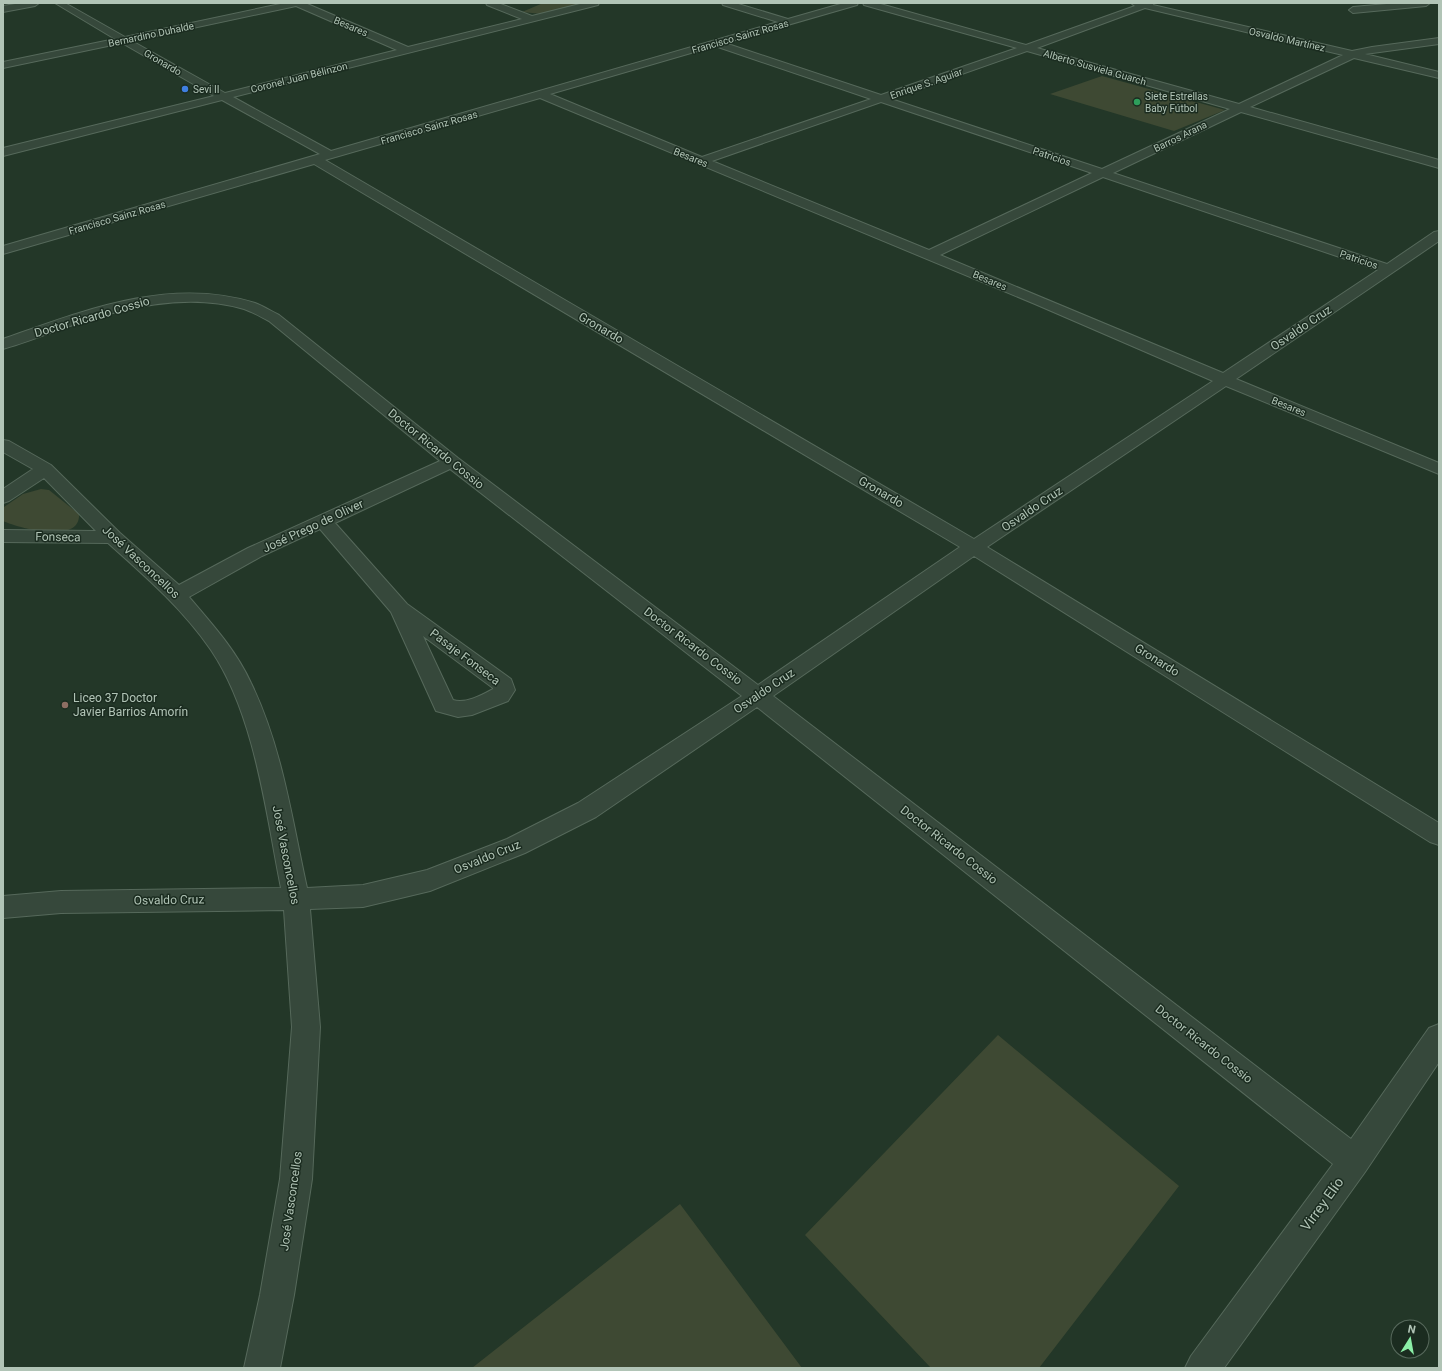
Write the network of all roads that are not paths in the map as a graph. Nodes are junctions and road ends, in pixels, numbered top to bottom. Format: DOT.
graph roads {
  1 [pos="35,3"];
  2 [pos="60,3"];
  3 [pos="298,3"];
  4 [pos="490,3"];
  5 [pos="554,3"];
  6 [pos="595,3"];
  7 [pos="726,3"];
  8 [pos="854,3"];
  9 [pos="867,3"];
  10 [pos="1426,3"];
  11 [pos="1143,4"];
  12 [pos="3,9"];
  13 [pos="1353,10"];
  14 [pos="551,14"];
  15 [pos="532,19"];
  16 [pos="788,22"];
  17 [pos="124,40"];
  18 [pos="1439,41"];
  19 [pos="715,44"];
  20 [pos="1028,48"];
  21 [pos="406,50"];
  22 [pos="1354,54"];
  23 [pos="3,65"];
  24 [pos="1439,75"];
  25 [pos="540,94"];
  26 [pos="222,96"];
  27 [pos="882,98"];
  28 [pos="1240,108"];
  29 [pos="6,148"];
  30 [pos="323,157"];
  31 [pos="701,161"];
  32 [pos="1439,164"];
  33 [pos="1103,173"];
  34 [pos="1439,235"];
  35 [pos="3,250"];
  36 [pos="929,255"];
  37 [pos="1388,269"];
  38 [pos="3,344"];
  39 [pos="1225,380"];
  40 [pos="3,445"];
  41 [pos="452,462"];
  42 [pos="45,469"];
  43 [pos="1439,469"];
  44 [pos="3,497"];
  45 [pos="323,521"];
  46 [pos="3,536"];
  47 [pos="113,537"];
  48 [pos="974,547"];
  49 [pos="177,595"];
  50 [pos="400,609"];
  51 [pos="758,696"];
  52 [pos="1439,835"];
  53 [pos="296,899"];
  54 [pos="3,907"];
  55 [pos="1439,1037"];
  56 [pos="1354,1161"];
  57 [pos="262,1368"];
  58 [pos="1203,1368"];
  1 -- 12 [label="street"];
  2 -- 17 [label="street, Gronardo"];
  3 -- 17 [label="street, Bernardino Duhalde"];
  3 -- 21 [label="street, Besares"];
  4 -- 15 [label="street"];
  5 -- 14 [label="street"];
  6 -- 14 [label="street, Coronel Juan Bélinzon"];
  7 -- 16 [label="street"];
  8 -- 16 [label="street, Francisco Sainz Rosas"];
  9 -- 20 [label="street, Alberto Susviela Guarch"];
  10 -- 13 [label="street"];
  11 -- 20 [label="street, Enrique S. Aguiar"];
  11 -- 22 [label="street, Osvaldo Martínez"];
  14 -- 15 [label="street, Coronel Juan Bélinzon"];
  15 -- 21 [label="street, Coronel Juan Bélinzon"];
  16 -- 19 [label="street, Francisco Sainz Rosas"];
  17 -- 23 [label="street, Bernardino Duhalde"];
  17 -- 26 [label="street, Gronardo"];
  18 -- 22 [label="street, Barros Arana"];
  19 -- 25 [label="street, Francisco Sainz Rosas"];
  19 -- 27 [label="street, Patricios"];
  20 -- 27 [label="street, Enrique S. Aguiar"];
  20 -- 28 [label="street, Alberto Susviela Guarch"];
  21 -- 26 [label="street, Coronel Juan Bélinzon"];
  22 -- 24 [label="street, Osvaldo Martínez"];
  22 -- 28 [label="street, Barros Arana"];
  25 -- 30 [label="street, Francisco Sainz Rosas"];
  25 -- 31 [label="street, Besares"];
  26 -- 29 [label="street, Coronel Juan Bélinzon"];
  26 -- 30 [label="street, Gronardo"];
  27 -- 31 [label="street, Enrique S. Aguiar"];
  27 -- 33 [label="street, Patricios"];
  28 -- 32 [label="street, Alberto Susviela Guarch"];
  28 -- 33 [label="street, Barros Arana"];
  30 -- 35 [label="street, Francisco Sainz Rosas"];
  30 -- 48 [label="street, Gronardo"];
  31 -- 36 [label="street, Besares"];
  33 -- 36 [label="street, Barros Arana"];
  33 -- 37 [label="street, Patricios"];
  34 -- 37 [label="street, Osvaldo Cruz"];
  36 -- 39 [label="street, Besares"];
  37 -- 39 [label="street, Osvaldo Cruz"];
  38 -- 41 [label="street, Doctor Ricardo Cossio"];
  39 -- 43 [label="street, Besares"];
  39 -- 48 [label="street, Osvaldo Cruz"];
  40 -- 42 [label="street, José Vasconcellos"];
  41 -- 45 [label="street, José Prego de Oliver"];
  41 -- 51 [label="street, Doctor Ricardo Cossio"];
  42 -- 44 [label="street"];
  42 -- 47 [label="street, José Vasconcellos"];
  45 -- 49 [label="street, José Prego de Oliver"];
  45 -- 50 [label="street, Pasaje Fonseca"];
  46 -- 47 [label="street, Fonseca"];
  47 -- 49 [label="street, José Vasconcellos"];
  48 -- 51 [label="street, Osvaldo Cruz"];
  48 -- 52 [label="street, Gronardo"];
  49 -- 53 [label="street, José Vasconcellos"];
  50 -- 50 [label="street, Pasaje Fonseca"];
  51 -- 53 [label="street, Osvaldo Cruz"];
  51 -- 56 [label="street, Doctor Ricardo Cossio"];
  53 -- 54 [label="street, Osvaldo Cruz"];
  53 -- 57 [label="street, José Vasconcellos"];
  55 -- 56 [label="street, Virrey Elío"];
  56 -- 58 [label="street, Virrey Elío"];
}
